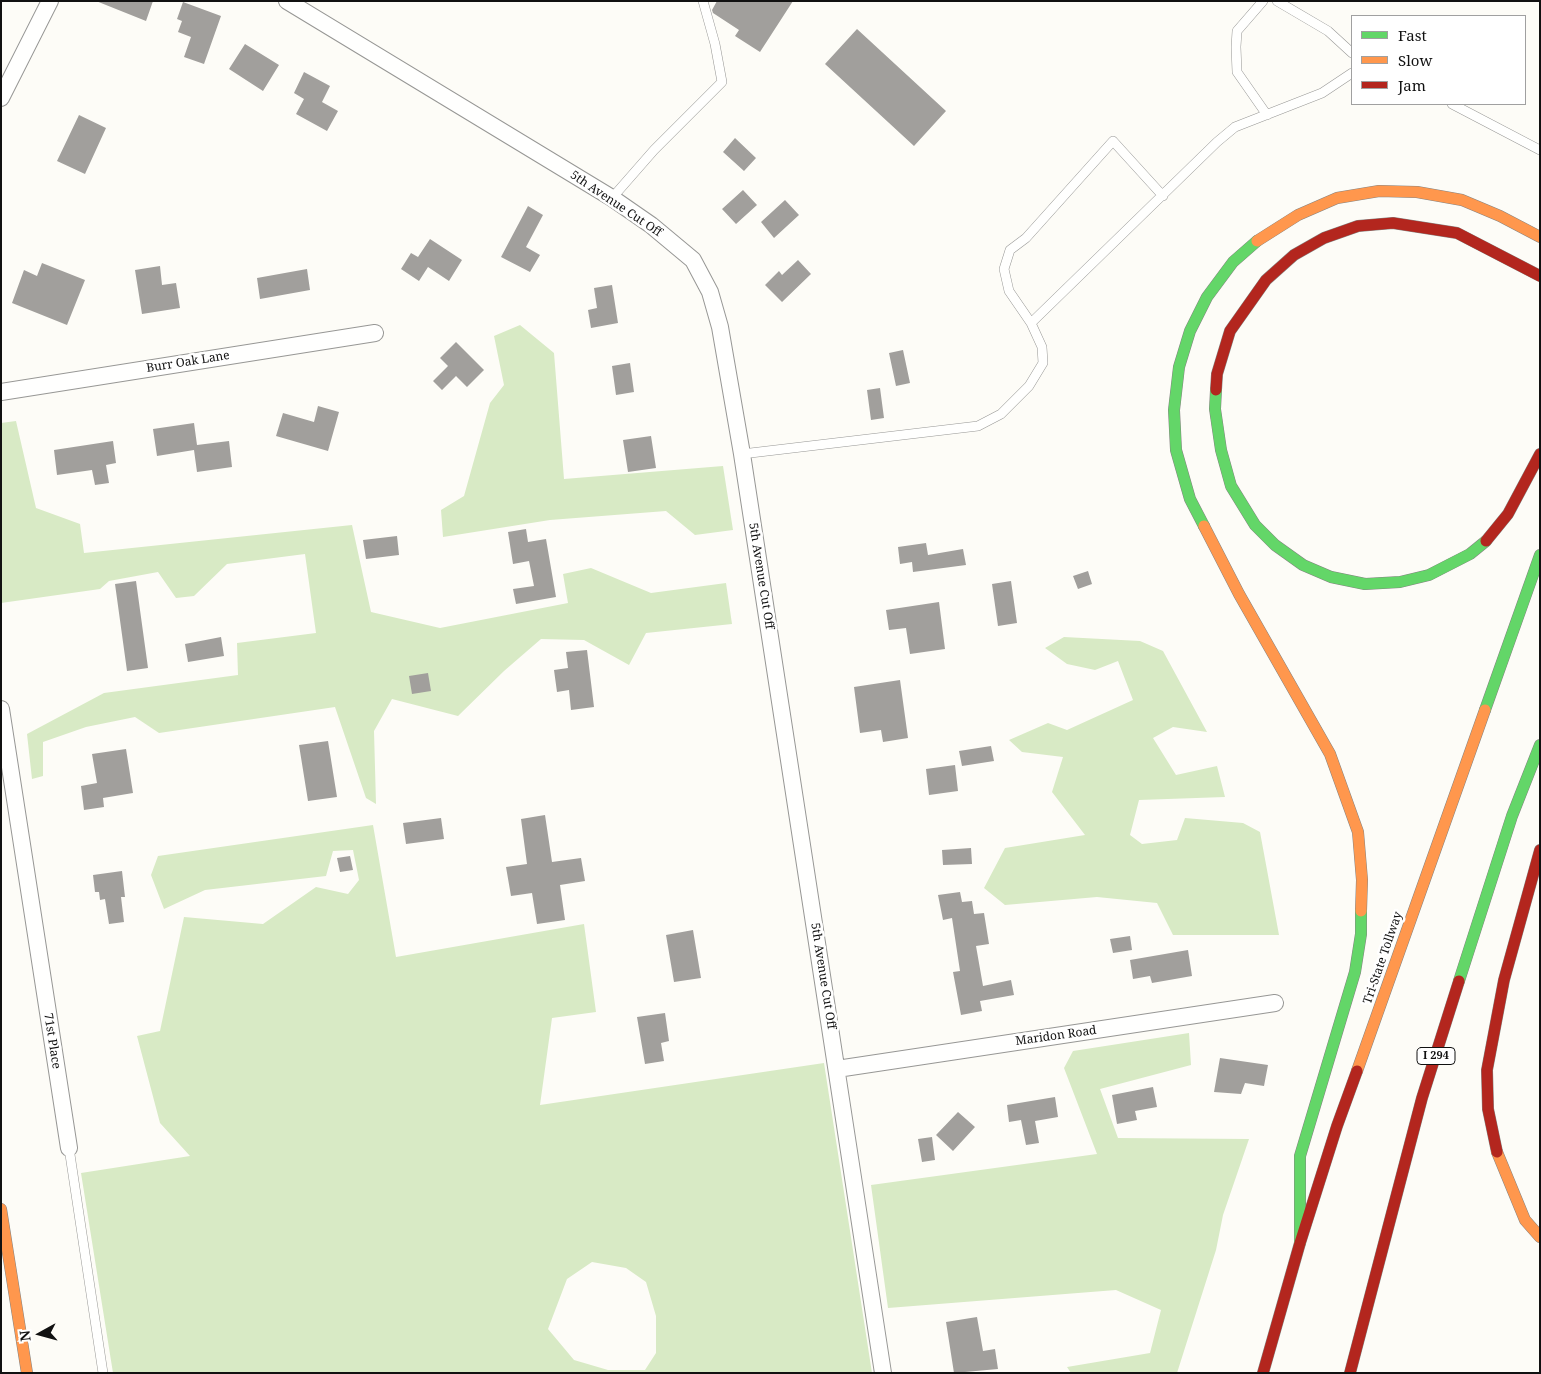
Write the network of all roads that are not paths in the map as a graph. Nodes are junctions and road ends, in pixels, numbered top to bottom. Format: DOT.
graph roads {
  1 [pos="50,1"];
  2 [pos="287,1"];
  3 [pos="703,1"];
  4 [pos="1263,1"];
  5 [pos="1278,1"];
  6 [pos="1351,52"];
  7 [pos="1351,74"];
  8 [pos="1,98"];
  9 [pos="1454,105"];
  10 [pos="1267,114"];
  11 [pos="1540,150"];
  12 [pos="1163,196"];
  13 [pos="612,198"];
  14 [pos="1540,237"];
  15 [pos="1540,276"];
  16 [pos="1031,323"];
  17 [pos="375,333"];
  18 [pos="1,392"];
  19 [pos="742,454"];
  20 [pos="1539,455"];
  21 [pos="1540,555"];
  22 [pos="1,709"];
  23 [pos="1540,745"];
  24 [pos="1540,850"];
  25 [pos="1275,1003"];
  26 [pos="837,1069"];
  27 [pos="69,1148"];
  28 [pos="1,1208"];
  29 [pos="1540,1237"];
  30 [pos="1300,1243"];
  31 [pos="27,1373"];
  32 [pos="103,1373"];
  33 [pos="883,1373"];
  34 [pos="1263,1373"];
  35 [pos="1350,1373"];
  1 -- 8 [label="street"];
  2 -- 13 [label="street, 5th Avenue Cut Off"];
  3 -- 13 [label="lane"];
  4 -- 10 [label="lane"];
  5 -- 6 [label="lane"];
  7 -- 10 [label="lane"];
  9 -- 11 [label="lane"];
  10 -- 12 [label="lane"];
  12 -- 16 [label="lane"];
  12 -- 16 [label="lane"];
  13 -- 19 [label="street, 5th Avenue Cut Off"];
  14 -- 30 [label="highway"];
  15 -- 20 [label="highway"];
  16 -- 19 [label="lane"];
  17 -- 18 [label="street, Burr Oak Lane"];
  19 -- 26 [label="street, 5th Avenue Cut Off"];
  21 -- 30 [label="highway, Tri-State Tollway"];
  22 -- 27 [label="street, 71st Place"];
  23 -- 35 [label="highway, I 294"];
  24 -- 29 [label="highway"];
  25 -- 26 [label="street, Maridon Road"];
  26 -- 33 [label="street, 5th Avenue Cut Off"];
  27 -- 32 [label="lane, 71st Place"];
  28 -- 31 [label="highway"];
  30 -- 34 [label="highway, Tri-State Tollway"];
}
